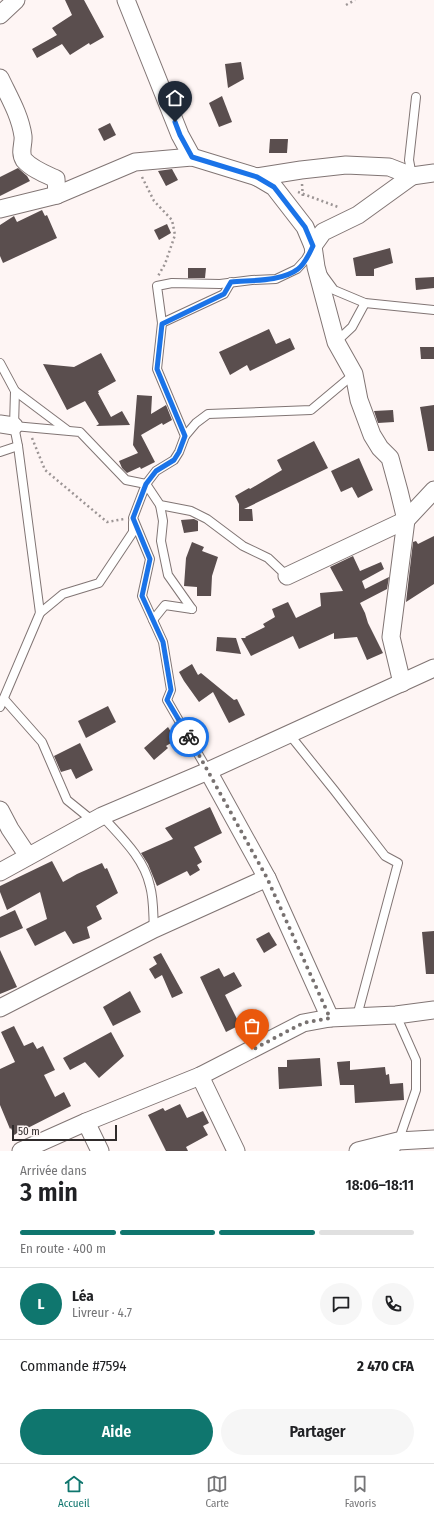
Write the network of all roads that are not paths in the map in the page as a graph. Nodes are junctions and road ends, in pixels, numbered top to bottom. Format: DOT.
graph roads {
  1 [pos="16,0"];
  2 [pos="126,0"];
  3 [pos="1,13"];
  4 [pos="0,78"];
  5 [pos="416,97"];
  6 [pos="192,157"];
  7 [pos="434,173"];
  8 [pos="412,176"];
  9 [pos="257,177"];
  10 [pos="57,194"];
  11 [pos="0,209"];
  12 [pos="313,246"];
  13 [pos="316,267"];
  14 [pos="231,282"];
  15 [pos="365,303"];
  16 [pos="434,310"];
  17 [pos="162,324"];
  18 [pos="336,342"];
  19 [pos="0,363"];
  20 [pos="354,374"];
  21 [pos="15,391"];
  22 [pos="14,426"];
  23 [pos="67,430"];
  24 [pos="185,436"];
  25 [pos="18,446"];
  26 [pos="0,452"];
  27 [pos="146,484"];
  28 [pos="434,490"];
  29 [pos="160,505"];
  30 [pos="133,518"];
  31 [pos="406,520"];
  32 [pos="287,576"];
  33 [pos="40,613"];
  34 [pos="153,620"];
  35 [pos="434,668"];
  36 [pos="402,683"];
  37 [pos="4,699"];
  38 [pos="0,707"];
  39 [pos="288,734"];
  40 [pos="208,771"];
  41 [pos="0,810"];
  42 [pos="97,819"];
  43 [pos="28,856"];
  44 [pos="0,872"];
  45 [pos="267,878"];
  46 [pos="154,929"];
  47 [pos="0,1008"];
  48 [pos="434,1010"];
  49 [pos="396,1015"];
  50 [pos="357,1016"];
  51 [pos="330,1018"];
  52 [pos="200,1076"];
  53 [pos="86,1122"];
  54 [pos="434,1139"];
  55 [pos="397,1146"];
  56 [pos="21,1151"];
  57 [pos="100,1151"];
  58 [pos="236,1151"];
  59 [pos="358,1151"];
  1 -- 3 [label="street"];
  2 -- 6 [label="street"];
  4 -- 10 [label="street"];
  5 -- 8 [label="lane"];
  6 -- 9 [label="street"];
  6 -- 10 [label="street"];
  7 -- 8 [label="street"];
  8 -- 9 [label="street"];
  8 -- 12 [label="street"];
  9 -- 12 [label="street"];
  10 -- 11 [label="street"];
  12 -- 13 [label="street"];
  12 -- 14 [label="lane"];
  13 -- 15 [label="lane"];
  13 -- 18 [label="street"];
  14 -- 17 [label="lane"];
  14 -- 17 [label="lane"];
  15 -- 16 [label="lane"];
  15 -- 18 [label="lane"];
  17 -- 24 [label="lane"];
  18 -- 20 [label="street"];
  19 -- 21 [label="lane"];
  20 -- 24 [label="lane"];
  20 -- 31 [label="street"];
  21 -- 22 [label="lane"];
  21 -- 23 [label="lane"];
  22 -- 23 [label="lane"];
  22 -- 25 [label="lane"];
  23 -- 27 [label="lane"];
  24 -- 27 [label="lane"];
  25 -- 26 [label="lane"];
  25 -- 33 [label="lane"];
  27 -- 29 [label="lane"];
  27 -- 30 [label="lane"];
  28 -- 31 [label="street"];
  29 -- 32 [label="lane"];
  29 -- 34 [label="lane"];
  30 -- 33 [label="lane"];
  30 -- 34 [label="lane"];
  31 -- 32 [label="street"];
  31 -- 36 [label="street"];
  33 -- 37 [label="lane"];
  34 -- 40 [label="lane"];
  35 -- 36 [label="street"];
  36 -- 39 [label="street"];
  37 -- 38 [label="lane"];
  37 -- 42 [label="lane"];
  39 -- 40 [label="street"];
  39 -- 50 [label="lane"];
  40 -- 42 [label="street"];
  40 -- 45 [label="street"];
  41 -- 43 [label="street"];
  42 -- 43 [label="street"];
  42 -- 46 [label="lane"];
  43 -- 44 [label="street"];
  45 -- 46 [label="street"];
  45 -- 51 [label="street"];
  46 -- 47 [label="street"];
  48 -- 49 [label="street"];
  49 -- 50 [label="street"];
  49 -- 55 [label="lane"];
  50 -- 51 [label="street"];
  51 -- 52 [label="street"];
  52 -- 53 [label="street"];
  52 -- 58 [label="street"];
  53 -- 56 [label="street"];
  53 -- 57 [label="street"];
  54 -- 55 [label="street"];
  55 -- 59 [label="street"];
}
